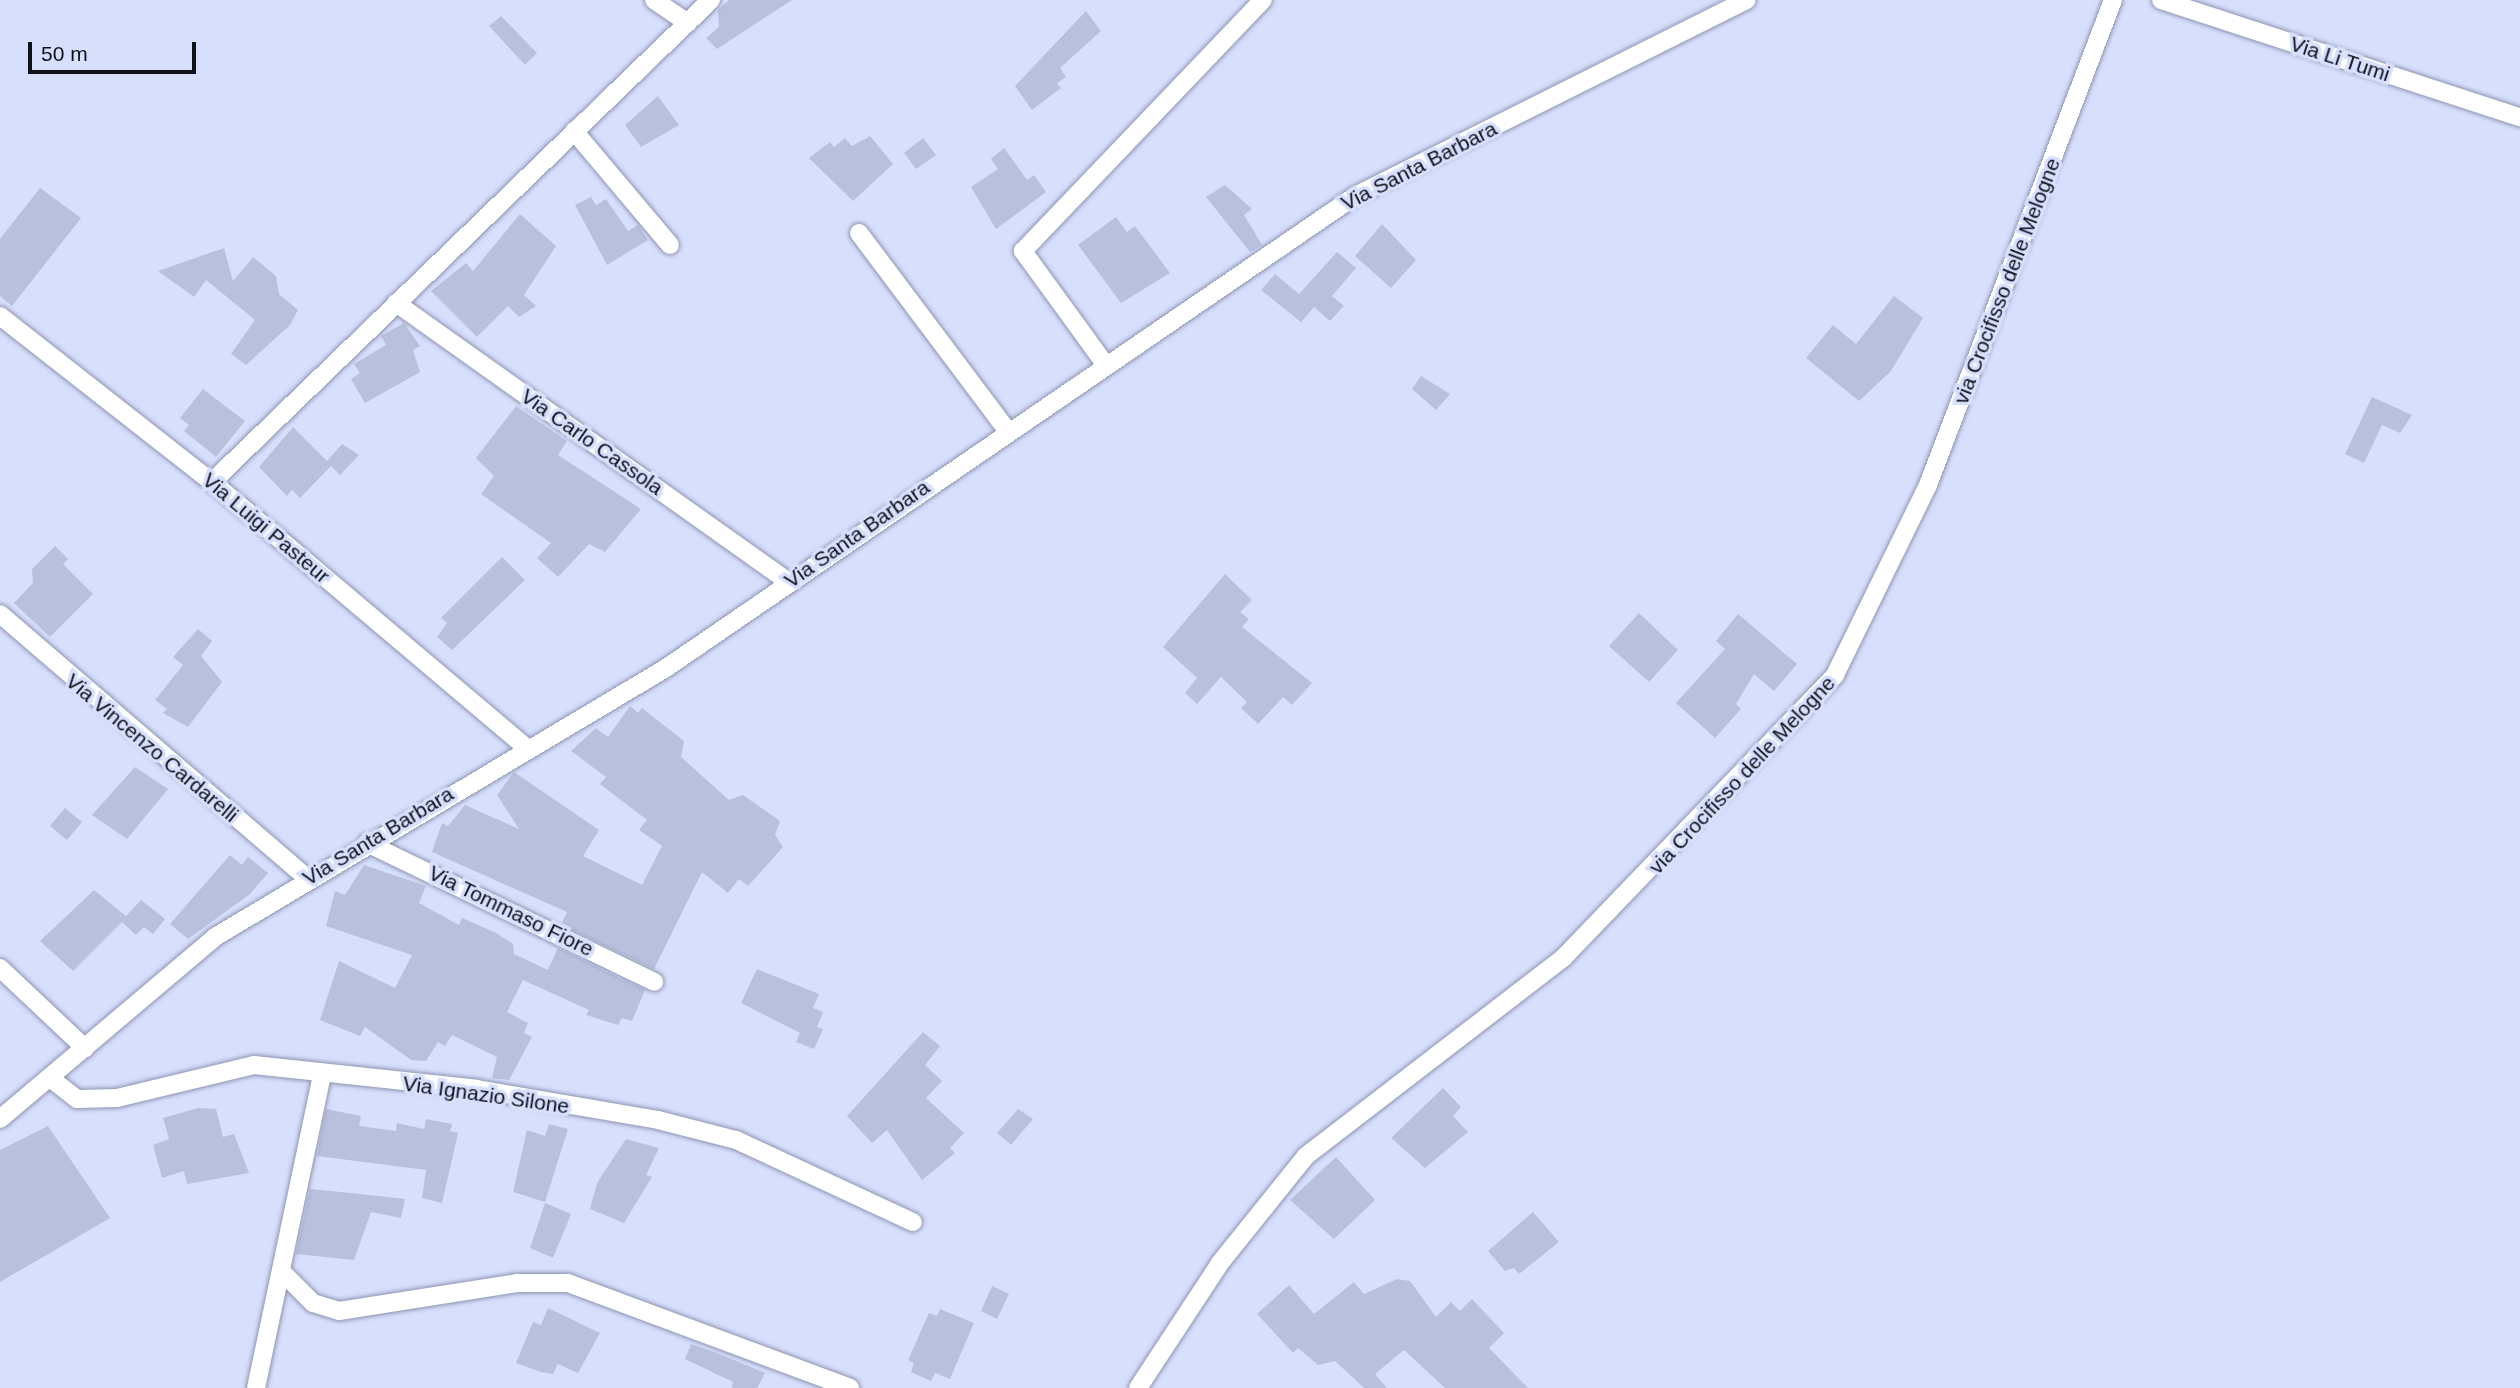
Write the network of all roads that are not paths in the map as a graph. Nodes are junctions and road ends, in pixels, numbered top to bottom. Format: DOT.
graph roads {
  1 [pos="654,0"];
  2 [pos="711,0"];
  3 [pos="1263,0"];
  4 [pos="1747,0"];
  5 [pos="2113,0"];
  6 [pos="2161,0"];
  7 [pos="688,23"];
  8 [pos="2520,117"];
  9 [pos="574,131"];
  10 [pos="859,233"];
  11 [pos="670,245"];
  12 [pos="396,303"];
  13 [pos="0,316"];
  14 [pos="1105,364"];
  15 [pos="1007,430"];
  16 [pos="212,482"];
  17 [pos="789,582"];
  18 [pos="0,614"];
  19 [pos="526,747"];
  20 [pos="367,843"];
  21 [pos="308,879"];
  22 [pos="0,968"];
  23 [pos="654,982"];
  24 [pos="85,1048"];
  25 [pos="322,1076"];
  26 [pos="50,1078"];
  27 [pos="0,1119"];
  28 [pos="913,1222"];
  29 [pos="281,1271"];
  30 [pos="256,1388"];
  31 [pos="850,1388"];
  32 [pos="1138,1388"];
  1 -- 7 [label="street"];
  2 -- 7 [label="street"];
  3 -- 14 [label="street"];
  4 -- 14 [label="street, Via Santa Barbara"];
  5 -- 32 [label="street, via Crocifisso delle Melogne"];
  6 -- 8 [label="street, Via Li Tumi"];
  7 -- 9 [label="street"];
  9 -- 11 [label="street"];
  9 -- 12 [label="street"];
  10 -- 15 [label="street"];
  12 -- 16 [label="street"];
  12 -- 17 [label="street, Via Carlo Cassola"];
  13 -- 16 [label="street, Via Luigi Pasteur"];
  14 -- 15 [label="street, Via Santa Barbara"];
  15 -- 17 [label="street, Via Santa Barbara"];
  16 -- 19 [label="street, Via Luigi Pasteur"];
  17 -- 19 [label="street, Via Santa Barbara"];
  18 -- 21 [label="street, Via Vincenzo Cardarelli"];
  19 -- 20 [label="street, Via Santa Barbara"];
  20 -- 21 [label="street, Via Santa Barbara"];
  20 -- 23 [label="street, Via Tommaso Fiore"];
  21 -- 24 [label="street, Via Santa Barbara"];
  22 -- 24 [label="street"];
  24 -- 26 [label="street, Via Santa Barbara"];
  25 -- 26 [label="street, Via Ignazio Silone"];
  25 -- 28 [label="street, Via Ignazio Silone"];
  25 -- 29 [label="street"];
  26 -- 27 [label="street, Via Santa Barbara"];
  29 -- 30 [label="street"];
  29 -- 31 [label="street"];
}
